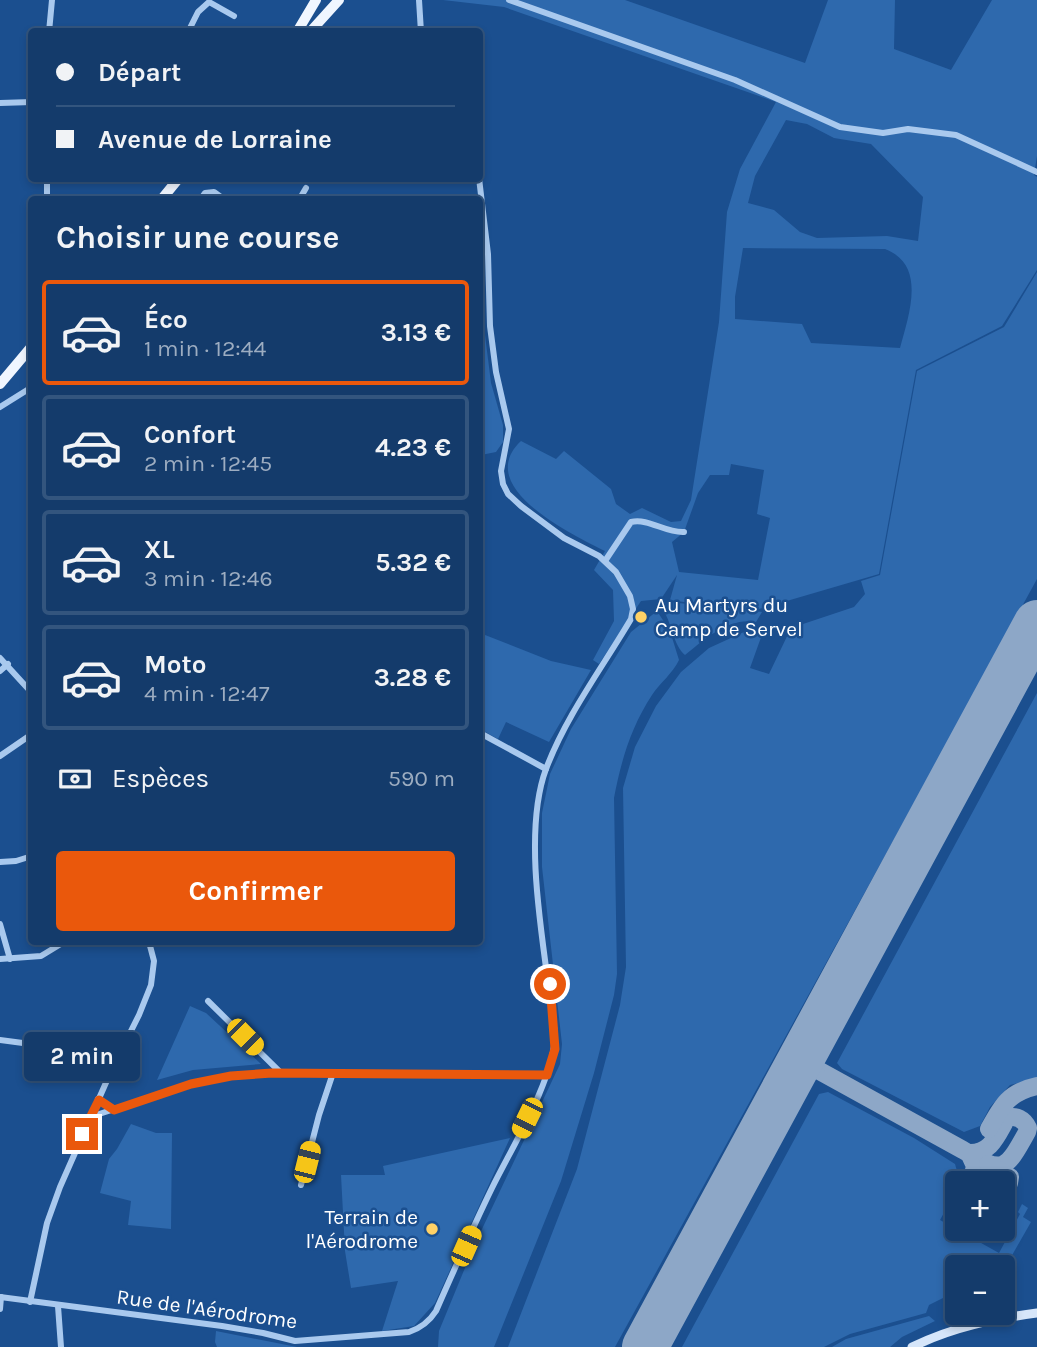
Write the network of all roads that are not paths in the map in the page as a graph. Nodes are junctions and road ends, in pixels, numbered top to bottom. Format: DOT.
graph roads {
  1 [pos="52,0"];
  2 [pos="316,0"];
  3 [pos="339,0"];
  4 [pos="419,0"];
  5 [pos="509,0"];
  6 [pos="234,16"];
  7 [pos="49,28"];
  8 [pos="190,28"];
  9 [pos="299,28"];
  10 [pos="314,28"];
  11 [pos="421,28"];
  12 [pos="28,102"];
  13 [pos="0,103"];
  14 [pos="1037,172"];
  15 [pos="306,188"];
  16 [pos="203,196"];
  17 [pos="220,196"];
  18 [pos="301,196"];
  19 [pos="483,212"];
  20 [pos="28,351"];
  21 [pos="0,384"];
  22 [pos="28,390"];
  23 [pos="0,407"];
  24 [pos="684,531"];
  25 [pos="604,561"];
  26 [pos="0,658"];
  27 [pos="8,664"];
  28 [pos="0,671"];
  29 [pos="28,688"];
  30 [pos="483,735"];
  31 [pos="28,737"];
  32 [pos="0,756"];
  33 [pos="546,769"];
  34 [pos="28,857"];
  35 [pos="0,862"];
  36 [pos="0,923"];
  37 [pos="59,945"];
  38 [pos="150,945"];
  39 [pos="0,959"];
  40 [pos="10,959"];
  41 [pos="208,1001"];
  42 [pos="0,1040"];
  43 [pos="112,1069"];
  44 [pos="281,1073"];
  45 [pos="333,1073"];
  46 [pos="547,1075"];
  47 [pos="99,1100"];
  48 [pos="114,1110"];
  49 [pos="90,1117"];
  50 [pos="301,1185"];
  51 [pos="0,1297"];
  52 [pos="30,1302"];
  53 [pos="58,1306"];
  54 [pos="0,1309"];
  55 [pos="1037,1313"];
  56 [pos="61,1347"];
  57 [pos="912,1347"];
  1 -- 7 [label="street"];
  2 -- 9 [label="main road"];
  3 -- 10 [label="main road"];
  4 -- 11 [label="street"];
  5 -- 14 [label="street"];
  6 -- 8 [label="street"];
  12 -- 13 [label="street"];
  15 -- 18 [label="street"];
  16 -- 17 [label="street"];
  19 -- 25 [label="street"];
  20 -- 21 [label="main road"];
  22 -- 23 [label="street"];
  24 -- 25 [label="street"];
  25 -- 33 [label="street"];
  26 -- 27 [label="street"];
  27 -- 28 [label="street"];
  27 -- 29 [label="street"];
  30 -- 33 [label="street"];
  31 -- 32 [label="street"];
  33 -- 46 [label="street"];
  34 -- 35 [label="street"];
  36 -- 40 [label="street"];
  37 -- 40 [label="street"];
  38 -- 43 [label="street"];
  39 -- 40 [label="street"];
  41 -- 44 [label="street"];
  42 -- 43 [label="street"];
  43 -- 47 [label="street"];
  44 -- 45 [label="street"];
  44 -- 48 [label="street"];
  45 -- 46 [label="street"];
  45 -- 50 [label="street"];
  46 -- 53 [label="street, Rue de l'Aérodrome"];
  47 -- 48 [label="street"];
  47 -- 49 [label="street"];
  48 -- 49 [label="street"];
  49 -- 52 [label="street"];
  51 -- 52 [label="street, Rue de l'Aérodrome"];
  51 -- 54 [label="street"];
  52 -- 53 [label="street, Rue de l'Aérodrome"];
  53 -- 56 [label="street"];
  55 -- 57 [label="main road"];
}
